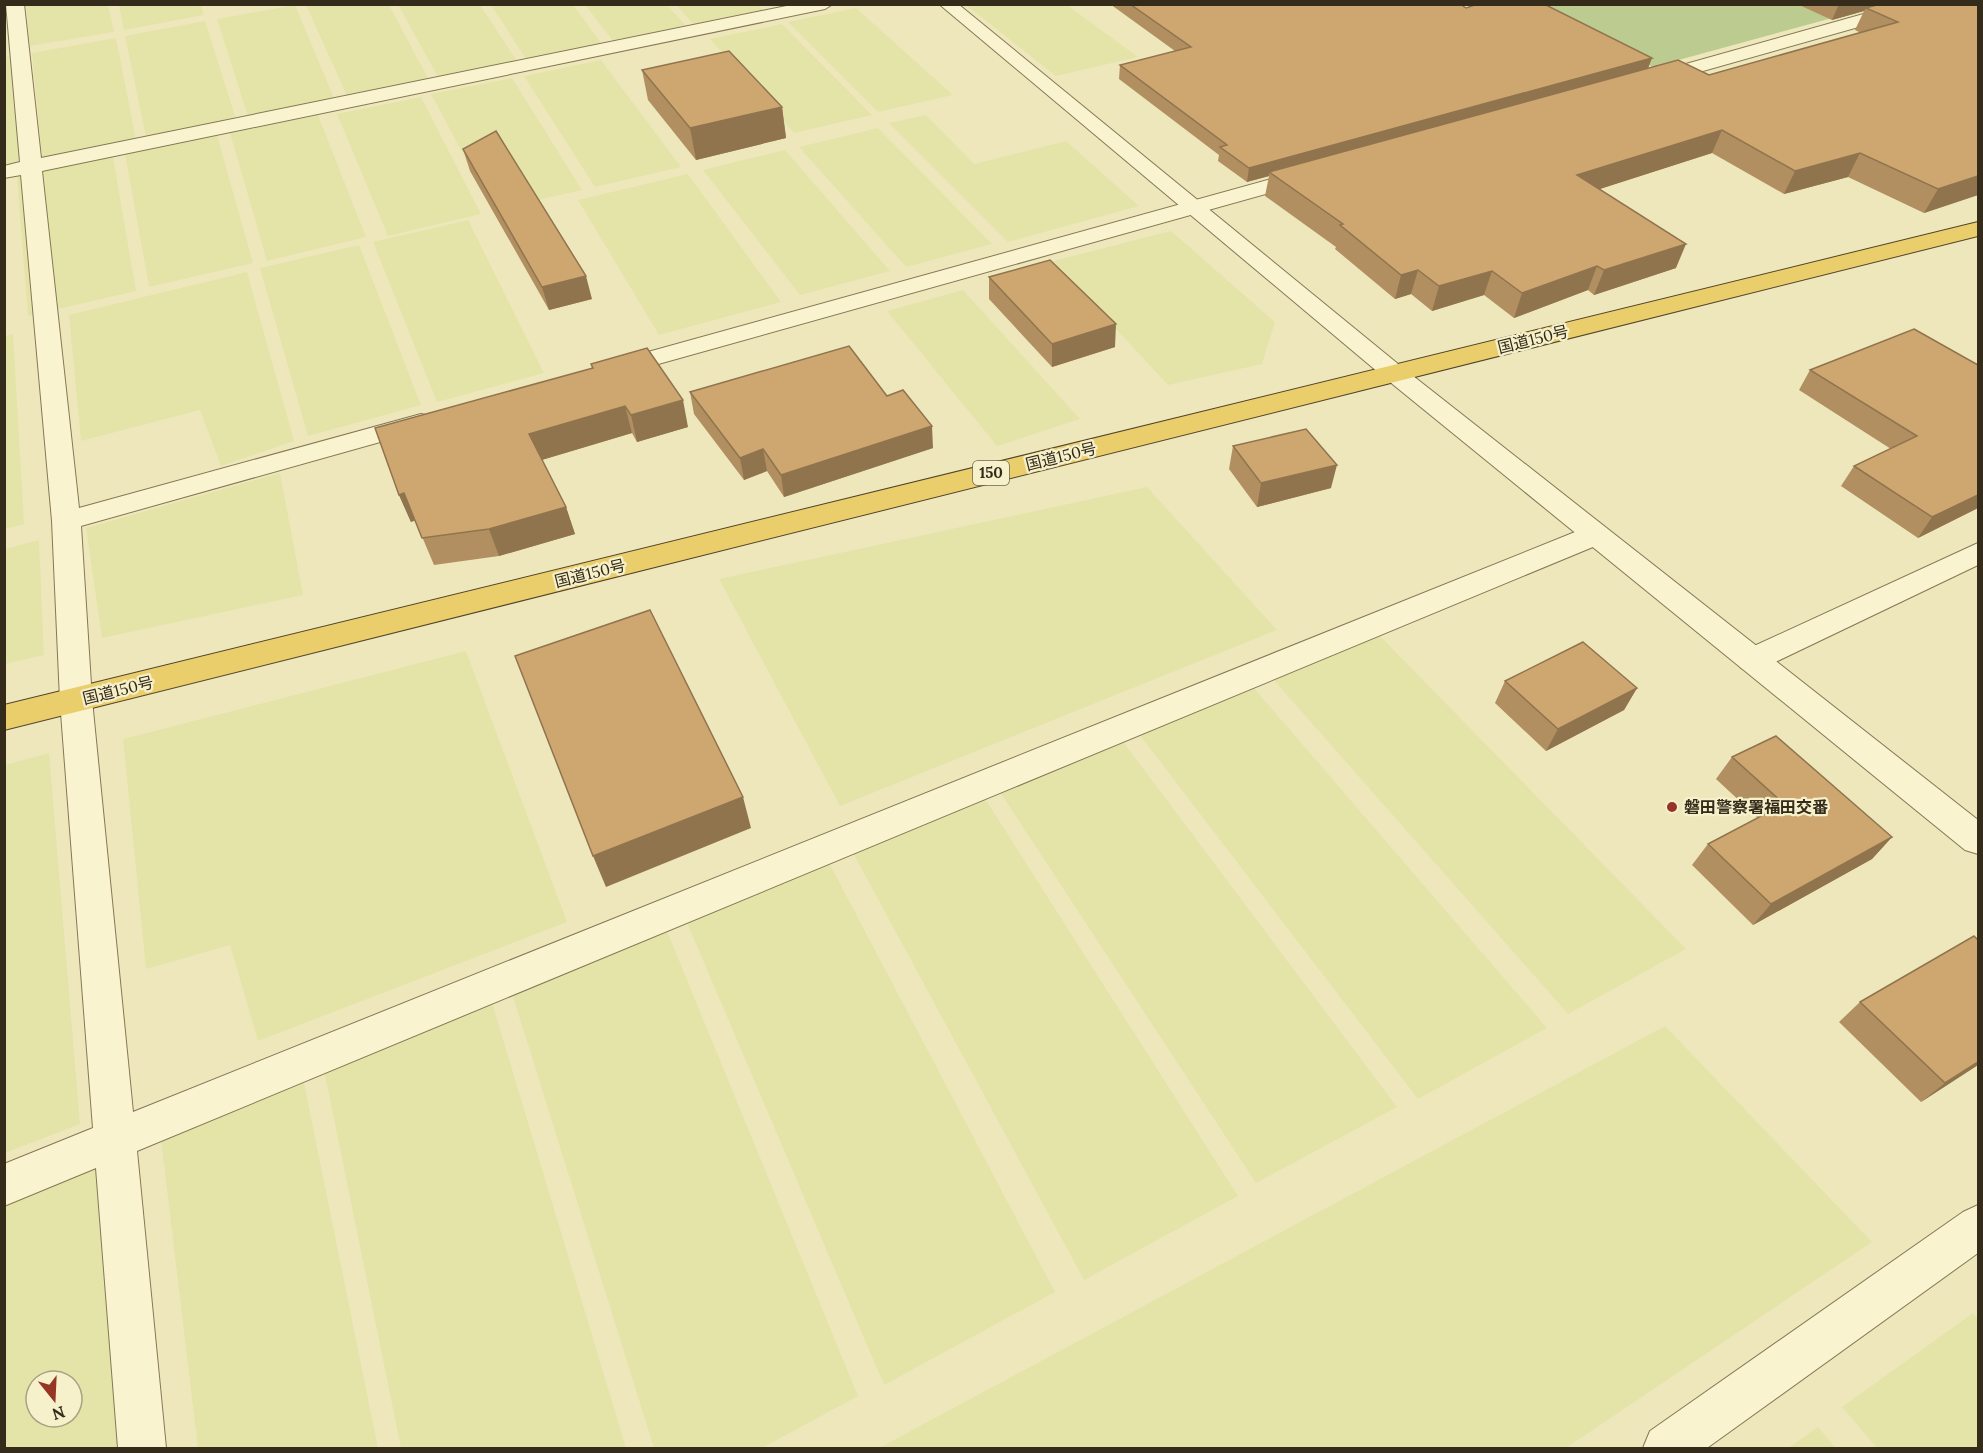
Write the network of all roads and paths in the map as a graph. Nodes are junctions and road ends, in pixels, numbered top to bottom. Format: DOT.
graph roads {
  1 [pos="15,4"];
  2 [pos="825,4"];
  3 [pos="947,4"];
  4 [pos="1920,4"];
  5 [pos="1631,85"];
  6 [pos="1331,168"];
  7 [pos="17,169"];
  8 [pos="1193,207"];
  9 [pos="1978,229"];
  10 [pos="1394,373"];
  11 [pos="584,377"];
  12 [pos="446,415"];
  13 [pos="66,521"];
  14 [pos="1595,535"];
  15 [pos="1978,553"];
  16 [pos="1752,660"];
  17 [pos="76,700"];
  18 [pos="4,718"];
  19 [pos="1978,840"];
  20 [pos="115,1139"];
  21 [pos="4,1185"];
  22 [pos="1978,1227"];
  23 [pos="142,1449"];
  24 [pos="1667,1449"];
  1 -- 7 [label="street"];
  2 -- 7 [label="street"];
  3 -- 8 [label="street"];
  4 -- 5 [label="street"];
  6 -- 8 [label="street"];
  7 -- 13 [label="street"];
  8 -- 10 [label="street"];
  8 -- 11 [label="street"];
  9 -- 10 [label="highway, 国道150号 / 150"];
  10 -- 14 [label="street"];
  10 -- 17 [label="highway, 国道150号 / 150"];
  12 -- 13 [label="street"];
  13 -- 17 [label="street"];
  14 -- 16 [label="street"];
  14 -- 20 [label="street"];
  15 -- 16 [label="street"];
  16 -- 19 [label="street"];
  17 -- 18 [label="highway, 国道150号 / 150"];
  17 -- 20 [label="street"];
  20 -- 21 [label="street"];
  20 -- 23 [label="street"];
  22 -- 24 [label="street"];
}
